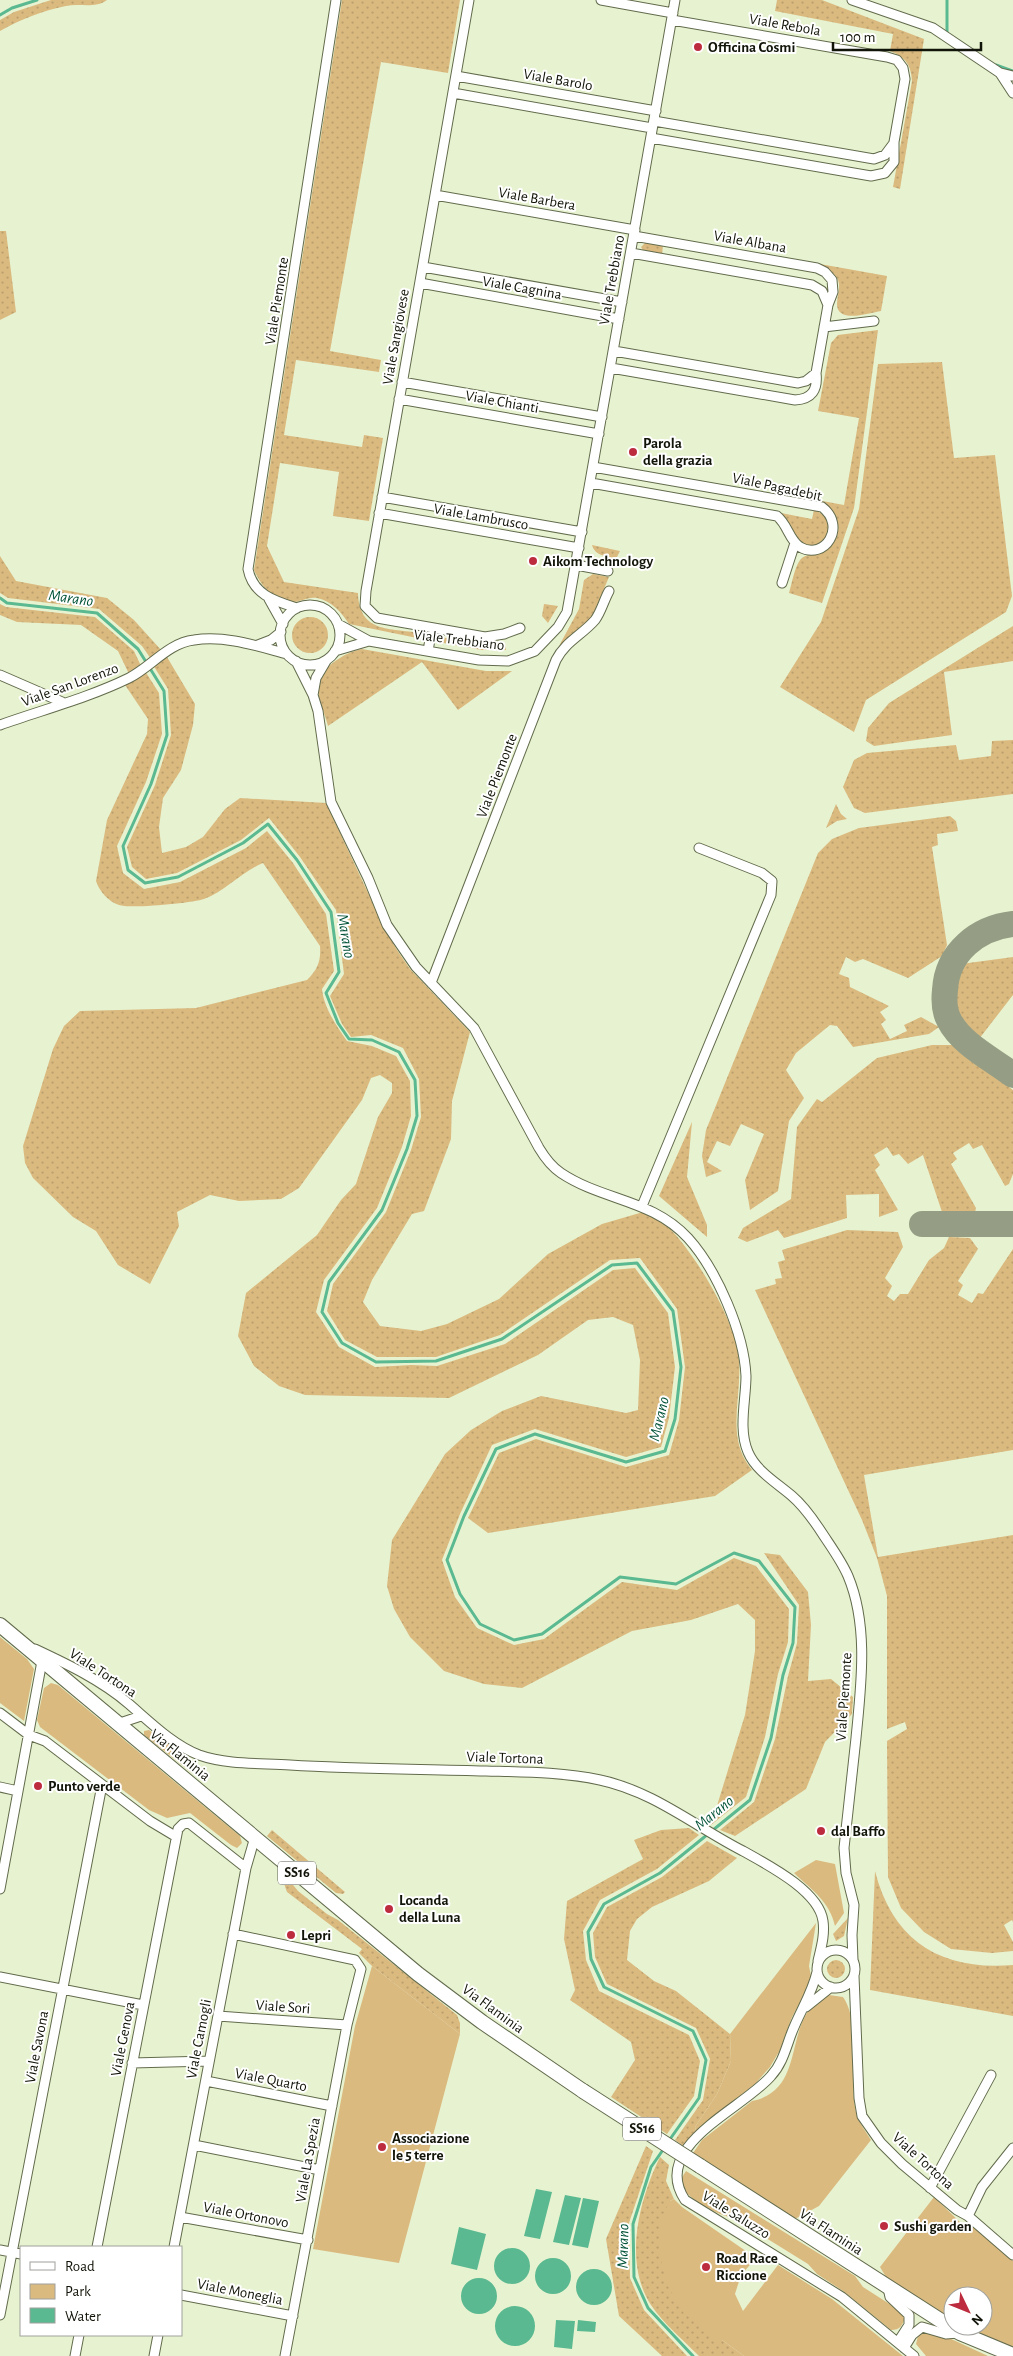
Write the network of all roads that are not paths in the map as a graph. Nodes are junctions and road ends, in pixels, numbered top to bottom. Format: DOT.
graph roads {
  1 [pos="336,0"];
  2 [pos="469,0"];
  3 [pos="601,0"];
  4 [pos="675,0"];
  5 [pos="852,0"];
  6 [pos="672,16"];
  7 [pos="1000,73"];
  8 [pos="456,76"];
  9 [pos="1013,76"];
  10 [pos="453,93"];
  11 [pos="1013,94"];
  12 [pos="656,111"];
  13 [pos="653,125"];
  14 [pos="651,138"];
  15 [pos="894,142"];
  16 [pos="435,195"];
  17 [pos="634,233"];
  18 [pos="631,253"];
  19 [pos="422,267"];
  20 [pos="420,284"];
  21 [pos="622,302"];
  22 [pos="828,305"];
  23 [pos="619,320"];
  24 [pos="874,321"];
  25 [pos="824,327"];
  26 [pos="614,352"];
  27 [pos="611,368"];
  28 [pos="816,373"];
  29 [pos="402,382"];
  30 [pos="399,398"];
  31 [pos="602,417"];
  32 [pos="599,434"];
  33 [pos="593,466"];
  34 [pos="590,483"];
  35 [pos="382,497"];
  36 [pos="379,513"];
  37 [pos="582,532"];
  38 [pos="795,543"];
  39 [pos="579,548"];
  40 [pos="576,565"];
  41 [pos="608,571"];
  42 [pos="782,583"];
  43 [pos="609,591"];
  44 [pos="269,599"];
  45 [pos="298,608"];
  46 [pos="338,624"];
  47 [pos="282,628"];
  48 [pos="432,628"];
  49 [pos="520,628"];
  50 [pos="370,641"];
  51 [pos="258,645"];
  52 [pos="335,651"];
  53 [pos="428,651"];
  54 [pos="287,654"];
  55 [pos="327,659"];
  56 [pos="296,661"];
  57 [pos="0,675"];
  58 [pos="313,695"];
  59 [pos="62,702"];
  60 [pos="0,725"];
  61 [pos="699,848"];
  62 [pos="430,983"];
  63 [pos="642,1206"];
  64 [pos="0,1625"];
  65 [pos="21,1642"];
  66 [pos="42,1661"];
  67 [pos="0,1713"];
  68 [pos="141,1716"];
  69 [pos="117,1724"];
  70 [pos="29,1735"];
  71 [pos="102,1785"];
  72 [pos="0,1788"];
  73 [pos="18,1791"];
  74 [pos="175,1836"];
  75 [pos="255,1837"];
  76 [pos="246,1868"];
  77 [pos="2,1871"];
  78 [pos="0,1889"];
  79 [pos="824,1932"];
  80 [pos="233,1934"];
  81 [pos="852,1935"];
  82 [pos="838,1950"];
  83 [pos="853,1960"];
  84 [pos="818,1961"];
  85 [pos="817,1972"];
  86 [pos="854,1976"];
  87 [pos="0,1977"];
  88 [pos="834,1987"];
  89 [pos="62,1989"];
  90 [pos="854,2002"];
  91 [pos="143,2005"];
  92 [pos="804,2009"];
  93 [pos="218,2016"];
  94 [pos="347,2025"];
  95 [pos="210,2061"];
  96 [pos="132,2063"];
  97 [pos="991,2076"];
  98 [pos="206,2081"];
  99 [pos="332,2106"];
  100 [pos="194,2145"];
  101 [pos="1013,2148"];
  102 [pos="320,2170"];
  103 [pos="930,2188"];
  104 [pos="180,2216"];
  105 [pos="968,2216"];
  106 [pos="308,2240"];
  107 [pos="97,2246"];
  108 [pos="174,2246"];
  109 [pos="0,2250"];
  110 [pos="17,2253"];
  111 [pos="1013,2255"];
  112 [pos="888,2288"];
  113 [pos="182,2295"];
  114 [pos="0,2315"];
  115 [pos="293,2316"];
  116 [pos="943,2322"];
  117 [pos="943,2333"];
  118 [pos="79,2336"];
  119 [pos="158,2336"];
  120 [pos="967,2336"];
  121 [pos="901,2345"];
  122 [pos="1013,2355"];
  123 [pos="75,2356"];
  124 [pos="154,2356"];
  125 [pos="285,2356"];
  126 [pos="914,2356"];
  1 -- 44 [label="street, Viale Piemonte"];
  2 -- 8 [label="street, Viale Sangiovese"];
  3 -- 6 [label="street"];
  4 -- 6 [label="street, Viale Trebbiano"];
  5 -- 7 [label="street"];
  6 -- 12 [label="street, Viale Trebbiano"];
  6 -- 15 [label="street, Viale Rebola"];
  7 -- 9 [label="street"];
  7 -- 11 [label="street"];
  8 -- 10 [label="street, Viale Sangiovese"];
  8 -- 12 [label="street, Viale Barolo"];
  10 -- 13 [label="street, Viale Barolo"];
  10 -- 16 [label="street, Viale Sangiovese"];
  12 -- 13 [label="street, Viale Trebbiano"];
  13 -- 14 [label="street, Viale Trebbiano"];
  13 -- 15 [label="street"];
  14 -- 15 [label="street, Viale Rebola"];
  14 -- 17 [label="street, Viale Trebbiano"];
  16 -- 17 [label="street, Viale Barbera"];
  16 -- 19 [label="street, Viale Sangiovese"];
  17 -- 18 [label="street, Viale Trebbiano"];
  17 -- 22 [label="street, Viale Albana"];
  18 -- 21 [label="street, Viale Trebbiano"];
  18 -- 22 [label="street, Viale Albana"];
  19 -- 20 [label="street, Viale Sangiovese"];
  19 -- 21 [label="street, Viale Cagnina"];
  20 -- 23 [label="street, Viale Cagnina"];
  20 -- 29 [label="street, Viale Sangiovese"];
  21 -- 23 [label="street, Viale Trebbiano"];
  22 -- 25 [label="street, Viale Albana"];
  23 -- 26 [label="street, Viale Trebbiano"];
  24 -- 25 [label="street"];
  25 -- 28 [label="street, Viale Albana"];
  26 -- 27 [label="street, Viale Trebbiano"];
  26 -- 28 [label="street"];
  27 -- 28 [label="street, Viale Albana"];
  27 -- 31 [label="street, Viale Trebbiano"];
  29 -- 30 [label="street, Viale Sangiovese"];
  29 -- 31 [label="street, Viale Chianti"];
  30 -- 32 [label="street, Viale Chianti"];
  30 -- 35 [label="street, Viale Sangiovese"];
  31 -- 32 [label="street, Viale Trebbiano"];
  32 -- 33 [label="street, Viale Trebbiano"];
  33 -- 34 [label="street, Viale Trebbiano"];
  33 -- 38 [label="street, Viale Pagadebit"];
  34 -- 37 [label="street, Viale Trebbiano"];
  34 -- 38 [label="street, Viale Pagadebit"];
  35 -- 36 [label="street, Viale Sangiovese"];
  35 -- 37 [label="street, Viale Lambrusco"];
  36 -- 39 [label="street, Viale Lambrusco"];
  36 -- 48 [label="street, Viale Sangiovese"];
  37 -- 39 [label="street, Viale Trebbiano"];
  38 -- 42 [label="street"];
  39 -- 40 [label="street, Viale Trebbiano"];
  40 -- 41 [label="street"];
  40 -- 53 [label="street, Viale Trebbiano"];
  43 -- 62 [label="street, Viale Piemonte"];
  44 -- 45 [label="street, Viale Piemonte"];
  44 -- 47 [label="street, Viale Piemonte"];
  45 -- 46 [label="street"];
  45 -- 47 [label="street"];
  46 -- 50 [label="street, Viale Trebbiano"];
  46 -- 52 [label="street"];
  47 -- 51 [label="street"];
  47 -- 54 [label="street"];
  48 -- 49 [label="street, Viale Sangiovese"];
  48 -- 53 [label="street"];
  50 -- 52 [label="street, Viale Trebbiano"];
  50 -- 53 [label="street, Viale Trebbiano"];
  51 -- 54 [label="street, Viale San Lorenzo"];
  51 -- 59 [label="street, Viale San Lorenzo"];
  52 -- 55 [label="street"];
  54 -- 56 [label="street"];
  55 -- 56 [label="street"];
  55 -- 58 [label="street"];
  56 -- 58 [label="street, Viale Piemonte"];
  57 -- 59 [label="street"];
  58 -- 62 [label="street, Viale Piemonte"];
  59 -- 60 [label="street, Viale San Lorenzo"];
  61 -- 63 [label="street"];
  62 -- 63 [label="street, Viale Piemonte"];
  63 -- 81 [label="street, Viale Piemonte"];
  64 -- 65 [label="main road, Via Flaminia / SS16"];
  65 -- 66 [label="main road, Via Flaminia / SS16"];
  65 -- 68 [label="street, Viale Tortona"];
  66 -- 69 [label="main road, Via Flaminia / SS16"];
  66 -- 70 [label="street"];
  67 -- 70 [label="street"];
  68 -- 69 [label="street, Viale Tortona"];
  68 -- 79 [label="street, Viale Tortona"];
  69 -- 75 [label="main road, Via Flaminia / SS16"];
  70 -- 71 [label="street"];
  70 -- 73 [label="street"];
  71 -- 74 [label="street"];
  71 -- 89 [label="street, Viale Savona"];
  72 -- 73 [label="street"];
  73 -- 77 [label="street"];
  74 -- 76 [label="street"];
  74 -- 91 [label="street, Viale Genova"];
  75 -- 76 [label="street, Viale Camogli"];
  75 -- 112 [label="main road, Via Flaminia / SS16, bridge"];
  76 -- 80 [label="street, Viale Camogli"];
  77 -- 78 [label="street"];
  79 -- 82 [label="street, Viale Tortona"];
  79 -- 84 [label="street, Viale Tortona"];
  80 -- 93 [label="street, Viale Camogli"];
  80 -- 94 [label="street, Viale La Spezia"];
  81 -- 82 [label="street"];
  81 -- 83 [label="street, Viale Piemonte"];
  82 -- 83 [label="street"];
  82 -- 84 [label="street"];
  83 -- 86 [label="street"];
  84 -- 85 [label="street"];
  85 -- 88 [label="street"];
  85 -- 92 [label="street, Viale Saluzzo"];
  86 -- 88 [label="street"];
  86 -- 90 [label="street, Viale Tortona"];
  87 -- 89 [label="street"];
  88 -- 90 [label="street"];
  88 -- 92 [label="street, Viale Saluzzo"];
  89 -- 91 [label="street"];
  89 -- 110 [label="street, Viale Savona"];
  90 -- 103 [label="street, Viale Tortona"];
  91 -- 96 [label="street, Viale Genova"];
  92 -- 121 [label="street, Viale Saluzzo"];
  93 -- 94 [label="street, Viale Sori"];
  93 -- 95 [label="street, Viale Camogli"];
  94 -- 99 [label="street, Viale La Spezia"];
  95 -- 96 [label="street"];
  95 -- 98 [label="street, Viale Camogli"];
  96 -- 107 [label="street, Viale Genova"];
  97 -- 103 [label="street"];
  98 -- 99 [label="street, Viale Quarto"];
  98 -- 100 [label="street, Viale Camogli"];
  99 -- 102 [label="street, Viale La Spezia"];
  100 -- 102 [label="street"];
  100 -- 104 [label="street, Viale Camogli"];
  101 -- 105 [label="street"];
  102 -- 106 [label="street, Viale La Spezia"];
  103 -- 105 [label="street, Viale Tortona"];
  104 -- 106 [label="street, Viale Ortonovo"];
  104 -- 108 [label="street, Viale Camogli"];
  105 -- 111 [label="street, Viale Tortona"];
  106 -- 115 [label="street, Viale La Spezia"];
  109 -- 110 [label="street"];
  110 -- 114 [label="street, Viale Savona"];
  112 -- 116 [label="main road, Via Flaminia / SS16"];
  112 -- 121 [label="street"];
  113 -- 115 [label="street, Viale Moneglia"];
  115 -- 125 [label="street, Viale La Spezia"];
  117 -- 121 [label="street"];
  118 -- 123 [label="street"];
  119 -- 124 [label="street"];
  120 -- 122 [label="main road, Via Flaminia / SS16"];
  121 -- 126 [label="street, Viale Saluzzo"];
}
